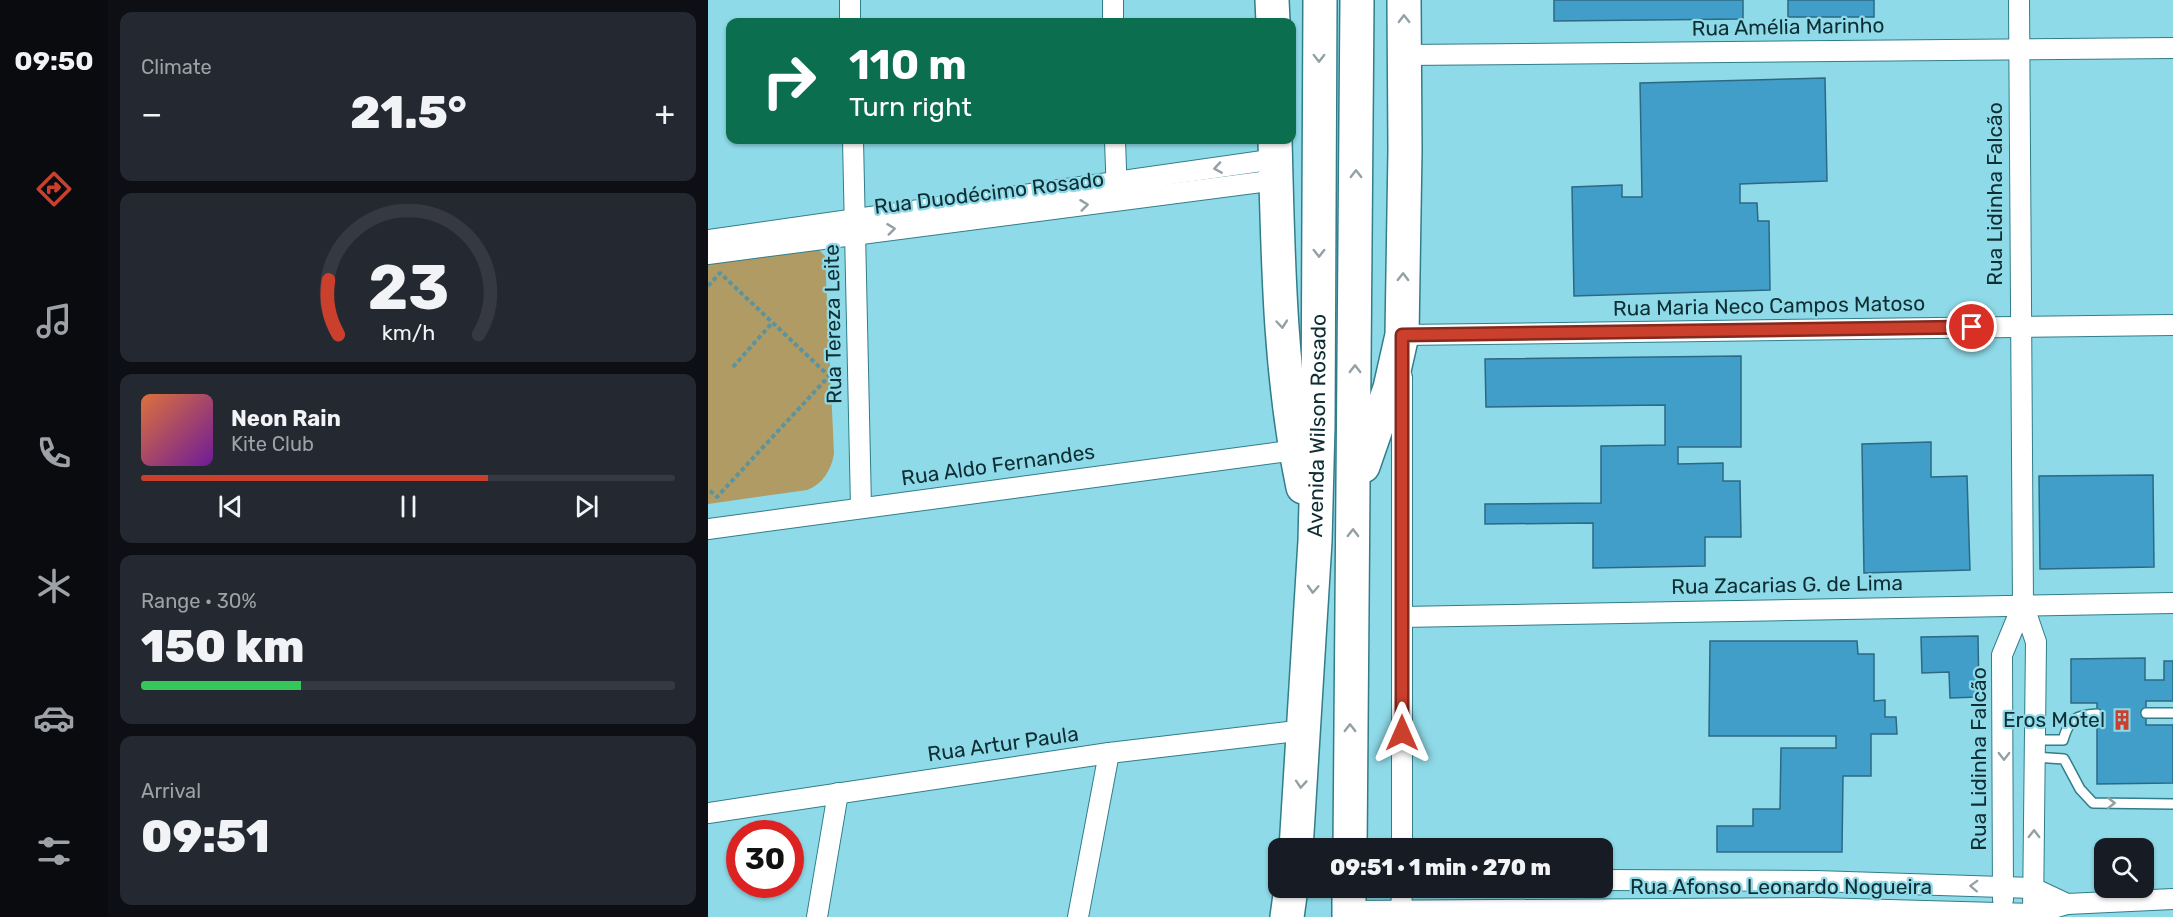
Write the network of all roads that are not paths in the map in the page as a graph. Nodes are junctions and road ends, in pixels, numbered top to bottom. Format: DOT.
graph roads {
  1 [pos="850,0"];
  2 [pos="1113,0"];
  3 [pos="1272,0"];
  4 [pos="1320,0"];
  5 [pos="1357,0"];
  6 [pos="1404,0"];
  7 [pos="2019,0"];
  8 [pos="850,18"];
  9 [pos="1113,18"];
  10 [pos="1273,18"];
  11 [pos="2173,48"];
  12 [pos="2019,49"];
  13 [pos="1404,55"];
  14 [pos="853,144"];
  15 [pos="1115,144"];
  16 [pos="1276,160"];
  17 [pos="1116,192"];
  18 [pos="855,227"];
  19 [pos="708,240"];
  20 [pos="708,254"];
  21 [pos="2173,325"];
  22 [pos="2020,327"];
  23 [pos="1402,335"];
  24 [pos="1296,450"];
  25 [pos="1354,490"];
  26 [pos="861,507"];
  27 [pos="708,529"];
  28 [pos="1315,542"];
  29 [pos="2173,603"];
  30 [pos="2023,604"];
  31 [pos="1402,617"];
  32 [pos="2146,713"];
  33 [pos="2173,713"];
  34 [pos="2097,714"];
  35 [pos="1305,730"];
  36 [pos="2004,730"];
  37 [pos="2035,743"];
  38 [pos="1109,753"];
  39 [pos="838,793"];
  40 [pos="2173,804"];
  41 [pos="708,813"];
  42 [pos="1297,838"];
  43 [pos="1350,838"];
  44 [pos="1402,838"];
  45 [pos="1613,880"];
  46 [pos="1816,881"];
  47 [pos="2004,887"];
  48 [pos="2033,888"];
  49 [pos="1290,898"];
  50 [pos="2173,899"];
  51 [pos="2067,904"];
  52 [pos="1349,905"];
  53 [pos="1817,908"];
  54 [pos="1402,913"];
  55 [pos="2004,915"];
  56 [pos="2032,915"];
  57 [pos="818,917"];
  58 [pos="1078,917"];
  59 [pos="1287,917"];
  1 -- 8 [label="street"];
  2 -- 9 [label="street"];
  3 -- 10 [label="highway"];
  4 -- 28 [label="highway, Avenida Wilson Rosado, one-way"];
  25 -- 5 [label="highway, Avenida Wilson Rosado, one-way"];
  13 -- 6 [label="highway, one-way"];
  7 -- 12 [label="street, Rua Lidinha Falcão"];
  11 -- 12 [label="street, Rua Amélia Marinho"];
  12 -- 13 [label="street, Rua Amélia Marinho"];
  12 -- 22 [label="street, Rua Lidinha Falcão"];
  23 -- 13 [label="highway, one-way"];
  14 -- 18 [label="street, Rua Tereza Leite"];
  15 -- 17 [label="street"];
  16 -- 17 [label="street, Rua Duodécimo Rosado"];
  16 -- 24 [label="highway, one-way"];
  17 -- 18 [label="street, Rua Duodécimo Rosado"];
  18 -- 19 [label="street, Rua Duodécimo Rosado"];
  18 -- 20 [label="street, Rua Duodécimo Rosado"];
  18 -- 26 [label="street, Rua Tereza Leite"];
  21 -- 22 [label="street, Rua Maria Neco Campos Matoso"];
  22 -- 23 [label="street, Rua Maria Neco Campos Matoso"];
  22 -- 30 [label="street, Rua Lidinha Falcão"];
  23 -- 25 [label="highway"];
  23 -- 31 [label="street"];
  24 -- 26 [label="street, Rua Aldo Fernandes"];
  24 -- 28 [label="highway"];
  43 -- 25 [label="highway, Avenida Wilson Rosado, one-way"];
  26 -- 27 [label="street, Rua Aldo Fernandes"];
  28 -- 35 [label="highway, Avenida Wilson Rosado, one-way"];
  29 -- 30 [label="street, Rua Zacarias G. de Lima"];
  30 -- 31 [label="street, Rua Zacarias G. de Lima"];
  30 -- 36 [label="street, Rua Lidinha Falcão"];
  30 -- 37 [label="street, Rua Lidinha Falcão"];
  31 -- 44 [label="street"];
  32 -- 33 [label="lane"];
  34 -- 37 [label="lane"];
  35 -- 38 [label="street, Rua Artur Paula"];
  35 -- 42 [label="highway, Avenida Wilson Rosado, one-way"];
  36 -- 37 [label="street"];
  36 -- 47 [label="street, Rua Lidinha Falcão, one-way"];
  37 -- 40 [label="lane, one-way"];
  48 -- 37 [label="street, Rua Lidinha Falcão, one-way"];
  38 -- 39 [label="street, Rua Artur Paula"];
  38 -- 58 [label="street"];
  39 -- 41 [label="street, Rua Artur Paula"];
  39 -- 57 [label="street"];
  45 -- 46 [label="street, Rua Afonso Leonardo Nogueira"];
  47 -- 46 [label="street, Rua Afonso Leonardo Nogueira, one-way"];
  46 -- 53 [label="street"];
  47 -- 48 [label="street, Rua Afonso Leonardo Nogueira"];
  47 -- 55 [label="street, Rua Lidinha Falcão"];
  48 -- 51 [label="street, Rua Afonso Leonardo Nogueira"];
  48 -- 56 [label="street, Rua Lidinha Falcão"];
  49 -- 59 [label="highway"];
  50 -- 51 [label="street, Rua Afonso Leonardo Nogueira"];
  51 -- 56 [label="street, Rua Afonso Leonardo Nogueira"];
  52 -- 54 [label="street, Rua Afonso Leonardo Nogueira"];
  53 -- 54 [label="street, Rua Afonso Leonardo Nogueira"];
  53 -- 55 [label="street, Rua Afonso Leonardo Nogueira"];
  55 -- 56 [label="street, Rua Afonso Leonardo Nogueira"];
}
